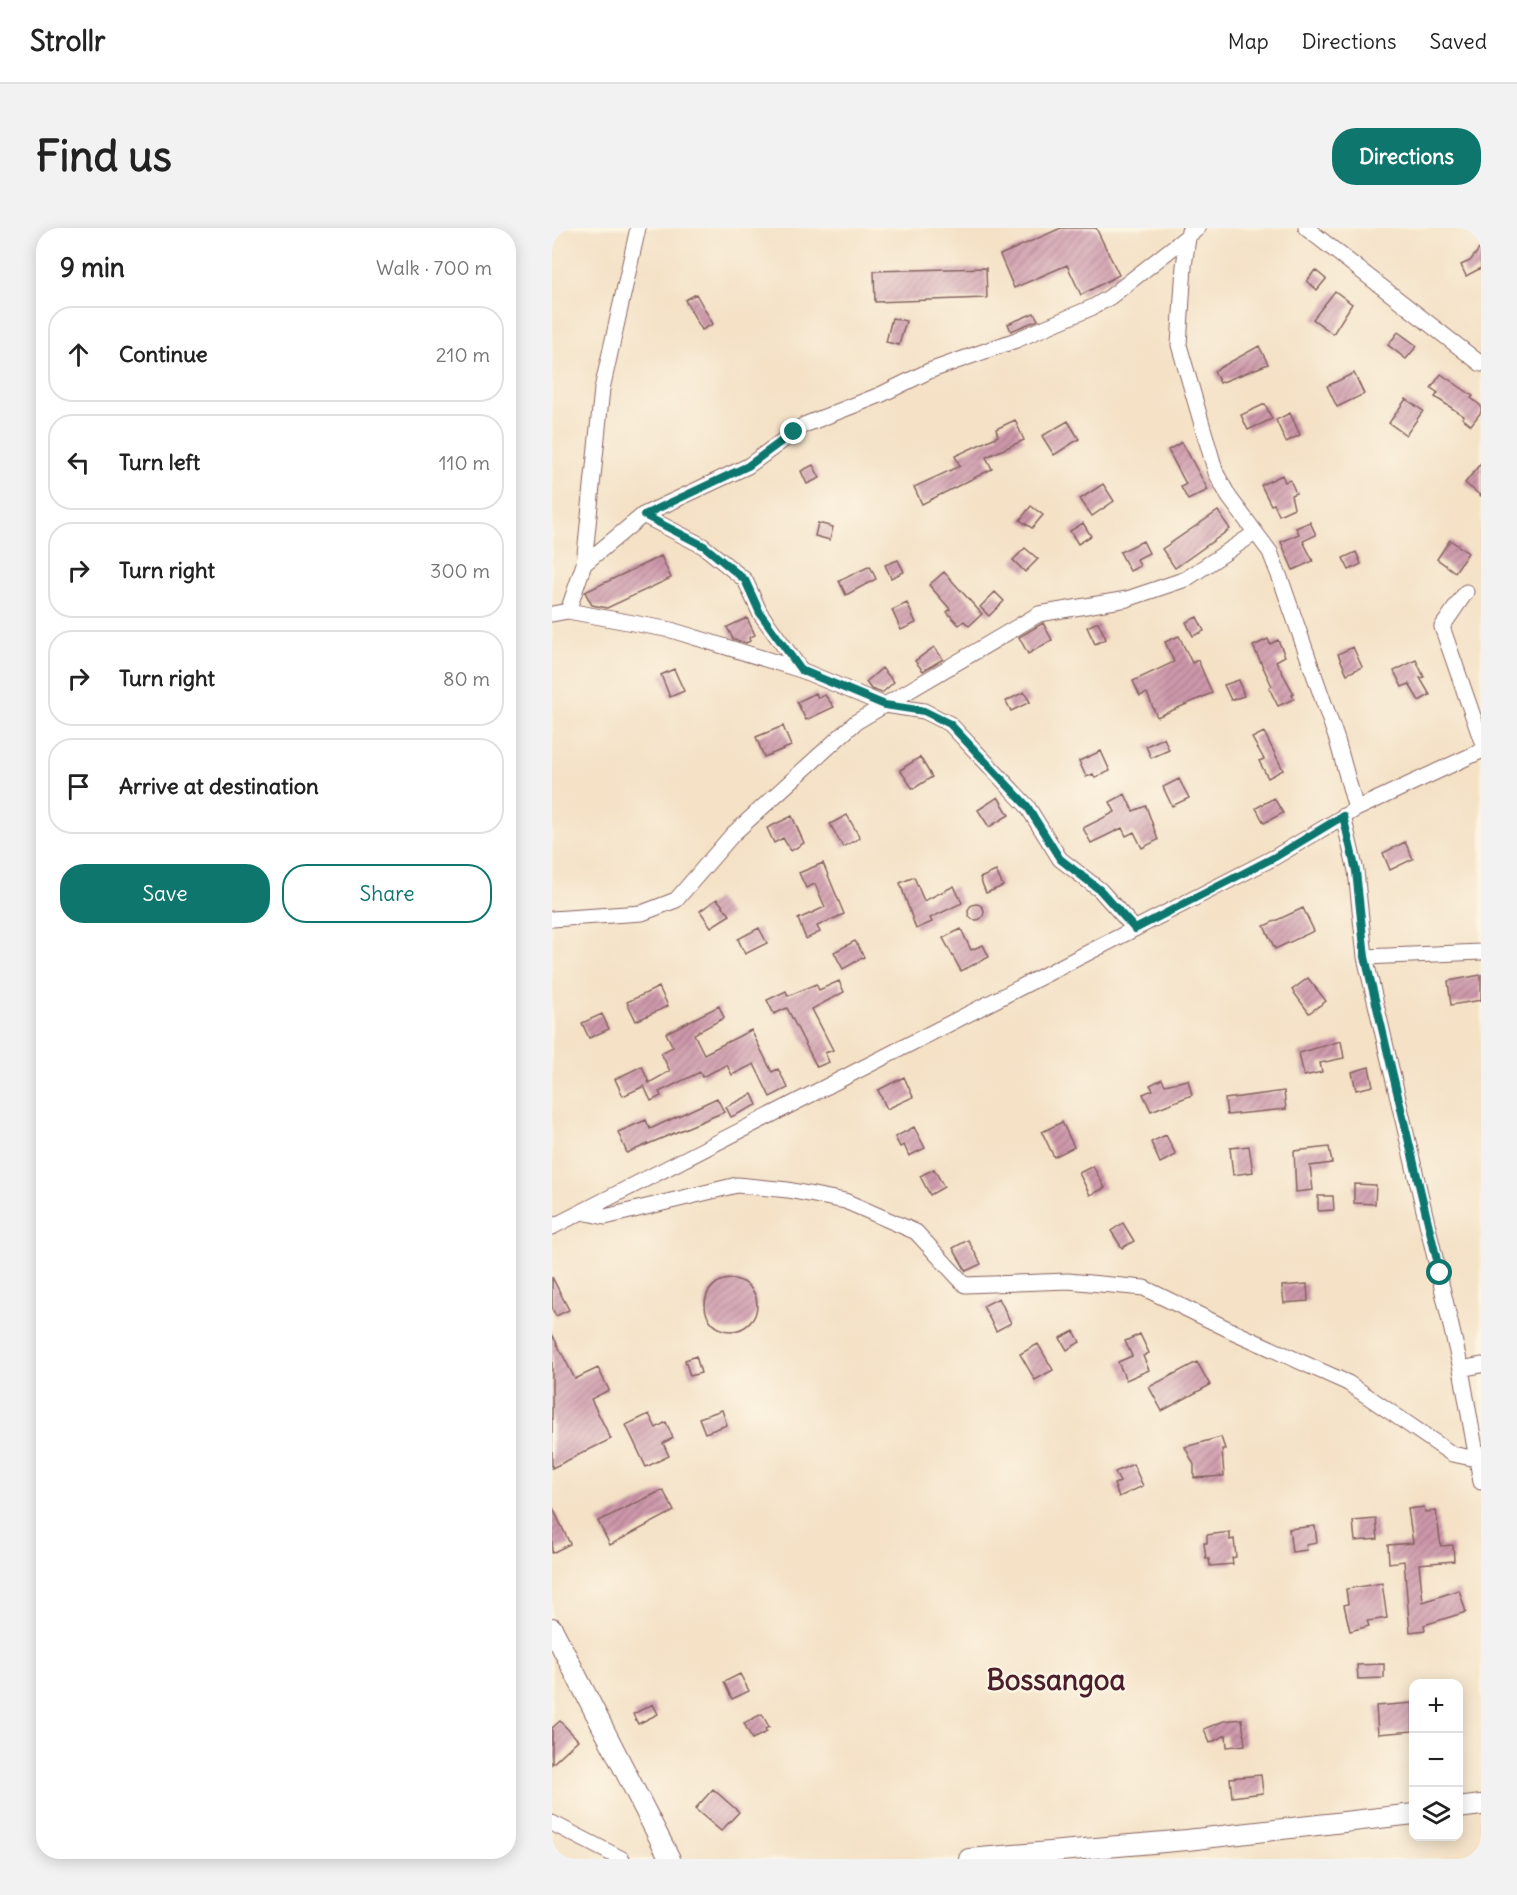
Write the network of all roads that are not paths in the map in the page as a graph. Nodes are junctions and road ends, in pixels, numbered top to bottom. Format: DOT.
graph roads {
  1 [pos="638,228"];
  2 [pos="1306,228"];
  3 [pos="1192,230"];
  4 [pos="1481,364"];
  5 [pos="644,515"];
  6 [pos="1255,533"];
  7 [pos="584,564"];
  8 [pos="1466,592"];
  9 [pos="568,611"];
  10 [pos="552,614"];
  11 [pos="801,670"];
  12 [pos="885,705"];
  13 [pos="1481,739"];
  14 [pos="1481,751"];
  15 [pos="1349,812"];
  16 [pos="552,919"];
  17 [pos="1135,929"];
  18 [pos="1481,952"];
  19 [pos="1365,957"];
  20 [pos="582,1212"];
  21 [pos="552,1227"];
  22 [pos="1481,1365"];
  23 [pos="1461,1369"];
  24 [pos="1477,1459"];
  25 [pos="1481,1482"];
  26 [pos="552,1628"];
  27 [pos="1481,1805"];
  28 [pos="1463,1807"];
  29 [pos="1409,1814"];
  30 [pos="552,1823"];
  31 [pos="622,1859"];
  32 [pos="670,1859"];
  33 [pos="969,1859"];
  1 -- 7 [label="street"];
  2 -- 4 [label="street"];
  3 -- 5 [label="street"];
  3 -- 6 [label="street"];
  5 -- 7 [label="street"];
  5 -- 11 [label="street"];
  6 -- 12 [label="street"];
  6 -- 15 [label="street"];
  7 -- 9 [label="street"];
  8 -- 13 [label="street"];
  9 -- 10 [label="street"];
  9 -- 11 [label="street"];
  11 -- 12 [label="street"];
  12 -- 16 [label="street"];
  12 -- 17 [label="street"];
  14 -- 15 [label="street"];
  15 -- 17 [label="street"];
  15 -- 19 [label="street"];
  17 -- 20 [label="street"];
  18 -- 19 [label="street"];
  19 -- 23 [label="street"];
  20 -- 21 [label="street"];
  20 -- 24 [label="street"];
  22 -- 23 [label="street"];
  23 -- 24 [label="street"];
  24 -- 25 [label="street"];
  26 -- 32 [label="main road"];
  27 -- 28 [label="main road"];
  29 -- 33 [label="main road"];
  30 -- 31 [label="street"];
}
